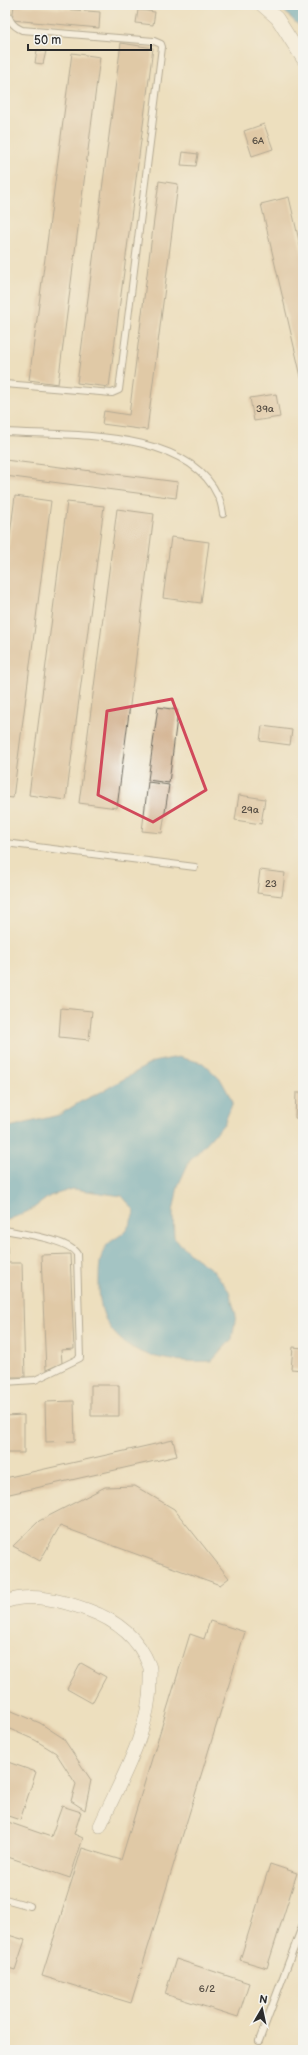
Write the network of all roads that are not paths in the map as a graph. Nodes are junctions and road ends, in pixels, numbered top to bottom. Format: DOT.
graph roads {
  1 [pos="262,5"];
  2 [pos="5,6"];
  3 [pos="303,59"];
  4 [pos="5,384"];
  5 [pos="5,432"];
  6 [pos="223,514"];
  7 [pos="5,843"];
  8 [pos="195,867"];
  9 [pos="5,1230"];
  10 [pos="5,1382"];
  11 [pos="5,1602"];
  12 [pos="100,1826"];
  13 [pos="5,1899"];
  14 [pos="30,1906"];
  15 [pos="303,1924"];
  16 [pos="259,2041"];
  1 -- 3 [label="street"];
  2 -- 4 [label="lane"];
  5 -- 6 [label="lane"];
  7 -- 8 [label="lane"];
  9 -- 10 [label="lane"];
  11 -- 12 [label="street"];
  13 -- 14 [label="lane"];
  15 -- 16 [label="lane"];
}
